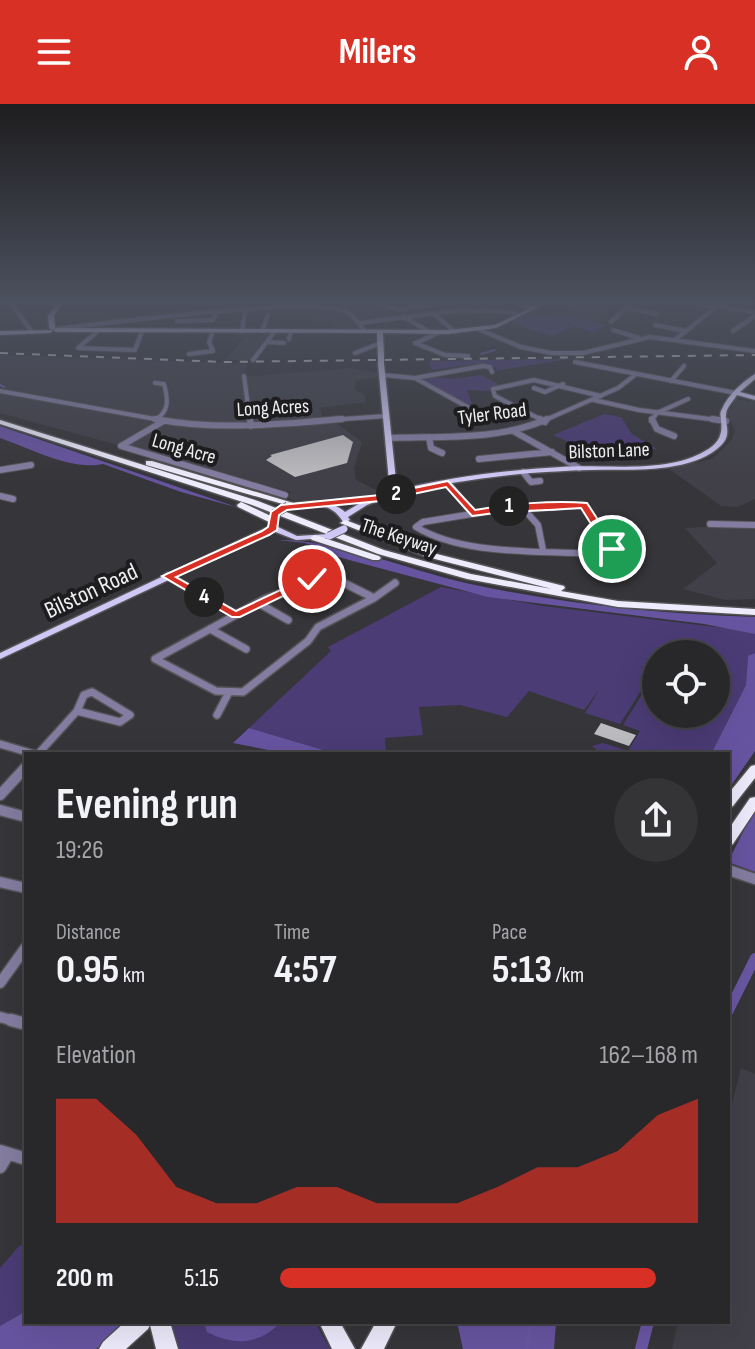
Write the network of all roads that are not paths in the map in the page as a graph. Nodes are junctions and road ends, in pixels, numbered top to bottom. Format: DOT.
graph roads {
  1 [pos="381,361"];
  2 [pos="575,362"];
  3 [pos="681,366"];
  4 [pos="491,369"];
  5 [pos="451,370"];
  6 [pos="383,375"];
  7 [pos="635,375"];
  8 [pos="244,376"];
  9 [pos="755,376"];
  10 [pos="455,377"];
  11 [pos="415,378"];
  12 [pos="671,381"];
  13 [pos="155,383"];
  14 [pos="563,383"];
  15 [pos="534,388"];
  16 [pos="0,391"];
  17 [pos="736,393"];
  18 [pos="601,396"];
  19 [pos="755,398"];
  20 [pos="688,399"];
  21 [pos="593,400"];
  22 [pos="461,410"];
  23 [pos="657,413"];
  24 [pos="386,416"];
  25 [pos="0,420"];
  26 [pos="159,421"];
  27 [pos="726,421"];
  28 [pos="545,422"];
  29 [pos="251,426"];
  30 [pos="443,428"];
  31 [pos="514,431"];
  32 [pos="445,436"];
  33 [pos="674,436"];
  34 [pos="429,437"];
  35 [pos="389,438"];
  36 [pos="552,452"];
  37 [pos="442,453"];
  38 [pos="479,459"];
  39 [pos="130,462"];
  40 [pos="31,465"];
  41 [pos="579,468"];
  42 [pos="523,472"];
  43 [pos="0,474"];
  44 [pos="394,476"];
  45 [pos="540,481"];
  46 [pos="531,482"];
  47 [pos="448,483"];
  48 [pos="521,483"];
  49 [pos="414,489"];
  50 [pos="285,495"];
  51 [pos="394,495"];
  52 [pos="0,496"];
  53 [pos="380,498"];
  54 [pos="13,499"];
  55 [pos="320,504"];
  56 [pos="292,505"];
  57 [pos="525,509"];
  58 [pos="472,513"];
  59 [pos="273,521"];
  60 [pos="345,522"];
  61 [pos="710,524"];
  62 [pos="755,525"];
  63 [pos="296,538"];
  64 [pos="315,538"];
  65 [pos="243,543"];
  66 [pos="543,550"];
  67 [pos="339,568"];
  68 [pos="168,576"];
  69 [pos="330,576"];
  70 [pos="395,583"];
  71 [pos="576,591"];
  72 [pos="563,596"];
  73 [pos="374,598"];
  74 [pos="260,604"];
  75 [pos="755,611"];
  76 [pos="236,615"];
  77 [pos="288,620"];
  78 [pos="210,629"];
  79 [pos="246,649"];
  80 [pos="0,656"];
  81 [pos="228,694"];
  82 [pos="77,711"];
  83 [pos="217,715"];
  84 [pos="0,744"];
  85 [pos="29,752"];
  86 [pos="38,752"];
  87 [pos="755,761"];
  88 [pos="24,769"];
  89 [pos="752,772"];
  90 [pos="0,795"];
  91 [pos="730,800"];
  92 [pos="755,801"];
  93 [pos="0,810"];
  94 [pos="24,816"];
  95 [pos="730,838"];
  96 [pos="730,871"];
  97 [pos="755,879"];
  98 [pos="0,882"];
  99 [pos="24,888"];
  100 [pos="24,950"];
  101 [pos="0,983"];
  102 [pos="0,1017"];
  103 [pos="24,1023"];
  104 [pos="4,1152"];
  105 [pos="24,1158"];
  106 [pos="0,1167"];
  107 [pos="139,1324"];
  108 [pos="161,1324"];
  109 [pos="330,1324"];
  110 [pos="386,1324"];
  111 [pos="110,1349"];
  112 [pos="167,1349"];
  113 [pos="344,1349"];
  114 [pos="372,1349"];
  1 -- 6 [label="main road"];
  2 -- 7 [label="street"];
  3 -- 12 [label="street"];
  4 -- 5 [label="street"];
  5 -- 10 [label="street"];
  5 -- 11 [label="street"];
  6 -- 11 [label="street"];
  6 -- 24 [label="main road"];
  7 -- 12 [label="street"];
  7 -- 18 [label="street, Tyler Road"];
  8 -- 29 [label="street"];
  9 -- 17 [label="main road, Bilston Lane"];
  11 -- 22 [label="street"];
  12 -- 17 [label="street"];
  13 -- 26 [label="street"];
  14 -- 15 [label="street"];
  14 -- 18 [label="street"];
  14 -- 28 [label="street"];
  16 -- 26 [label="street, Long Acres"];
  17 -- 19 [label="main road"];
  17 -- 27 [label="main road, Bilston Lane"];
  18 -- 21 [label="street, Tyler Road"];
  20 -- 23 [label="street"];
  21 -- 23 [label="street"];
  21 -- 28 [label="street, Tyler Road"];
  23 -- 27 [label="street"];
  23 -- 33 [label="street"];
  24 -- 29 [label="street, Long Acres"];
  24 -- 35 [label="main road"];
  25 -- 39 [label="highway, The Keyway"];
  26 -- 29 [label="street, Long Acres"];
  26 -- 50 [label="street, Long Acre"];
  27 -- 41 [label="main road, Bilston Lane"];
  28 -- 31 [label="street, Tyler Road"];
  30 -- 32 [label="street"];
  31 -- 32 [label="street, Tyler Road"];
  31 -- 36 [label="street"];
  32 -- 34 [label="street, Tyler Road"];
  34 -- 35 [label="street, Tyler Road"];
  34 -- 37 [label="street"];
  35 -- 44 [label="main road"];
  36 -- 38 [label="street"];
  36 -- 41 [label="street"];
  39 -- 56 [label="highway"];
  39 -- 59 [label="highway"];
  39 -- 71 [label="highway, The Keyway"];
  39 -- 72 [label="highway, The Keyway"];
  40 -- 43 [label="street"];
  41 -- 42 [label="main road, Bilston Lane"];
  42 -- 46 [label="street"];
  42 -- 47 [label="main road, Bilston Lane"];
  44 -- 49 [label="main road"];
  44 -- 51 [label="main road"];
  45 -- 46 [label="street"];
  46 -- 48 [label="street"];
  47 -- 49 [label="main road, Bilston Lane"];
  47 -- 58 [label="street"];
  49 -- 51 [label="main road"];
  51 -- 53 [label="main road"];
  52 -- 54 [label="street"];
  53 -- 55 [label="main road"];
  53 -- 60 [label="main road"];
  55 -- 56 [label="main road"];
  55 -- 60 [label="main road"];
  56 -- 59 [label="main road, Bilston Road, bridge"];
  57 -- 58 [label="street"];
  57 -- 66 [label="street"];
  57 -- 66 [label="street"];
  58 -- 66 [label="street"];
  59 -- 63 [label="main road"];
  59 -- 65 [label="main road, Bilston Road"];
  60 -- 64 [label="main road, Bilston Road, bridge"];
  60 -- 71 [label="highway"];
  61 -- 62 [label="street"];
  63 -- 64 [label="main road, Bilston Road"];
  63 -- 65 [label="main road, Bilston Road"];
  64 -- 72 [label="highway"];
  65 -- 68 [label="main road, Bilston Road"];
  67 -- 69 [label="street"];
  68 -- 76 [label="street"];
  68 -- 80 [label="main road, Bilston Road"];
  69 -- 73 [label="street"];
  69 -- 74 [label="street"];
  70 -- 73 [label="street"];
  71 -- 75 [label="highway, The Keyway"];
  72 -- 75 [label="highway, The Keyway"];
  73 -- 81 [label="street"];
  74 -- 76 [label="street"];
  74 -- 77 [label="street"];
  76 -- 78 [label="street"];
  78 -- 79 [label="street"];
  78 -- 81 [label="street"];
  81 -- 83 [label="street"];
  82 -- 82 [label="street"];
  82 -- 86 [label="street"];
  84 -- 85 [label="street"];
  87 -- 89 [label="highway"];
  88 -- 90 [label="street"];
  89 -- 91 [label="highway"];
  92 -- 95 [label="highway"];
  93 -- 94 [label="street"];
  96 -- 97 [label="street"];
  98 -- 99 [label="street"];
  100 -- 101 [label="street"];
  102 -- 103 [label="street"];
  104 -- 105 [label="street"];
  104 -- 106 [label="street"];
  107 -- 111 [label="highway"];
  108 -- 112 [label="highway"];
  109 -- 113 [label="highway"];
  110 -- 114 [label="highway"];
}
